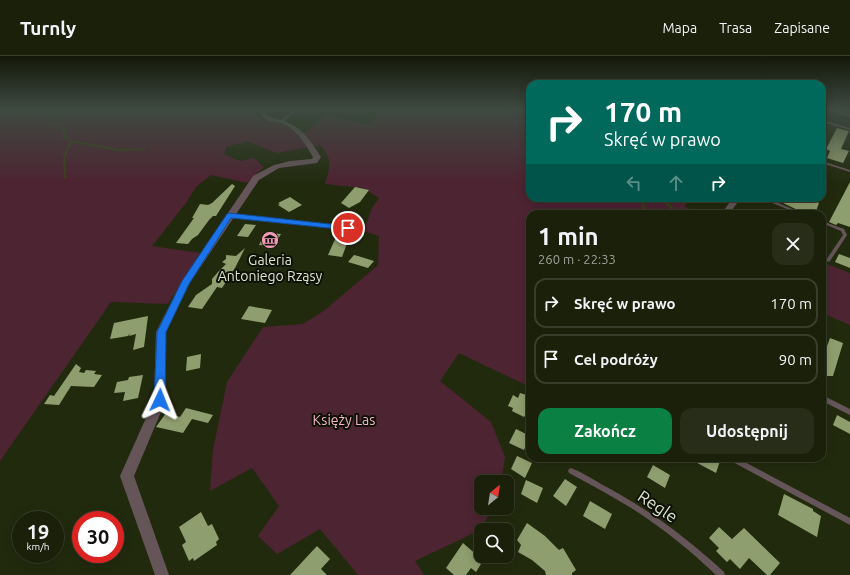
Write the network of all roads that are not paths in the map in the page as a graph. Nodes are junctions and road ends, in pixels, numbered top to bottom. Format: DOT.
graph roads {
  1 [pos="300,133"];
  2 [pos="826,163"];
  3 [pos="850,171"];
  4 [pos="772,202"];
  5 [pos="793,210"];
  6 [pos="229,216"];
  7 [pos="826,224"];
  8 [pos="348,228"];
  9 [pos="828,260"];
  10 [pos="826,400"];
  11 [pos="850,412"];
  12 [pos="738,462"];
  13 [pos="572,471"];
  14 [pos="850,522"];
  15 [pos="162,575"];
  16 [pos="721,575"];
  1 -- 6 [label="street"];
  2 -- 3 [label="lane"];
  4 -- 5 [label="lane"];
  6 -- 8 [label="lane"];
  6 -- 15 [label="street"];
  7 -- 9 [label="lane"];
  10 -- 11 [label="lane"];
  12 -- 14 [label="lane"];
  13 -- 16 [label="lane, Regle"];
}
